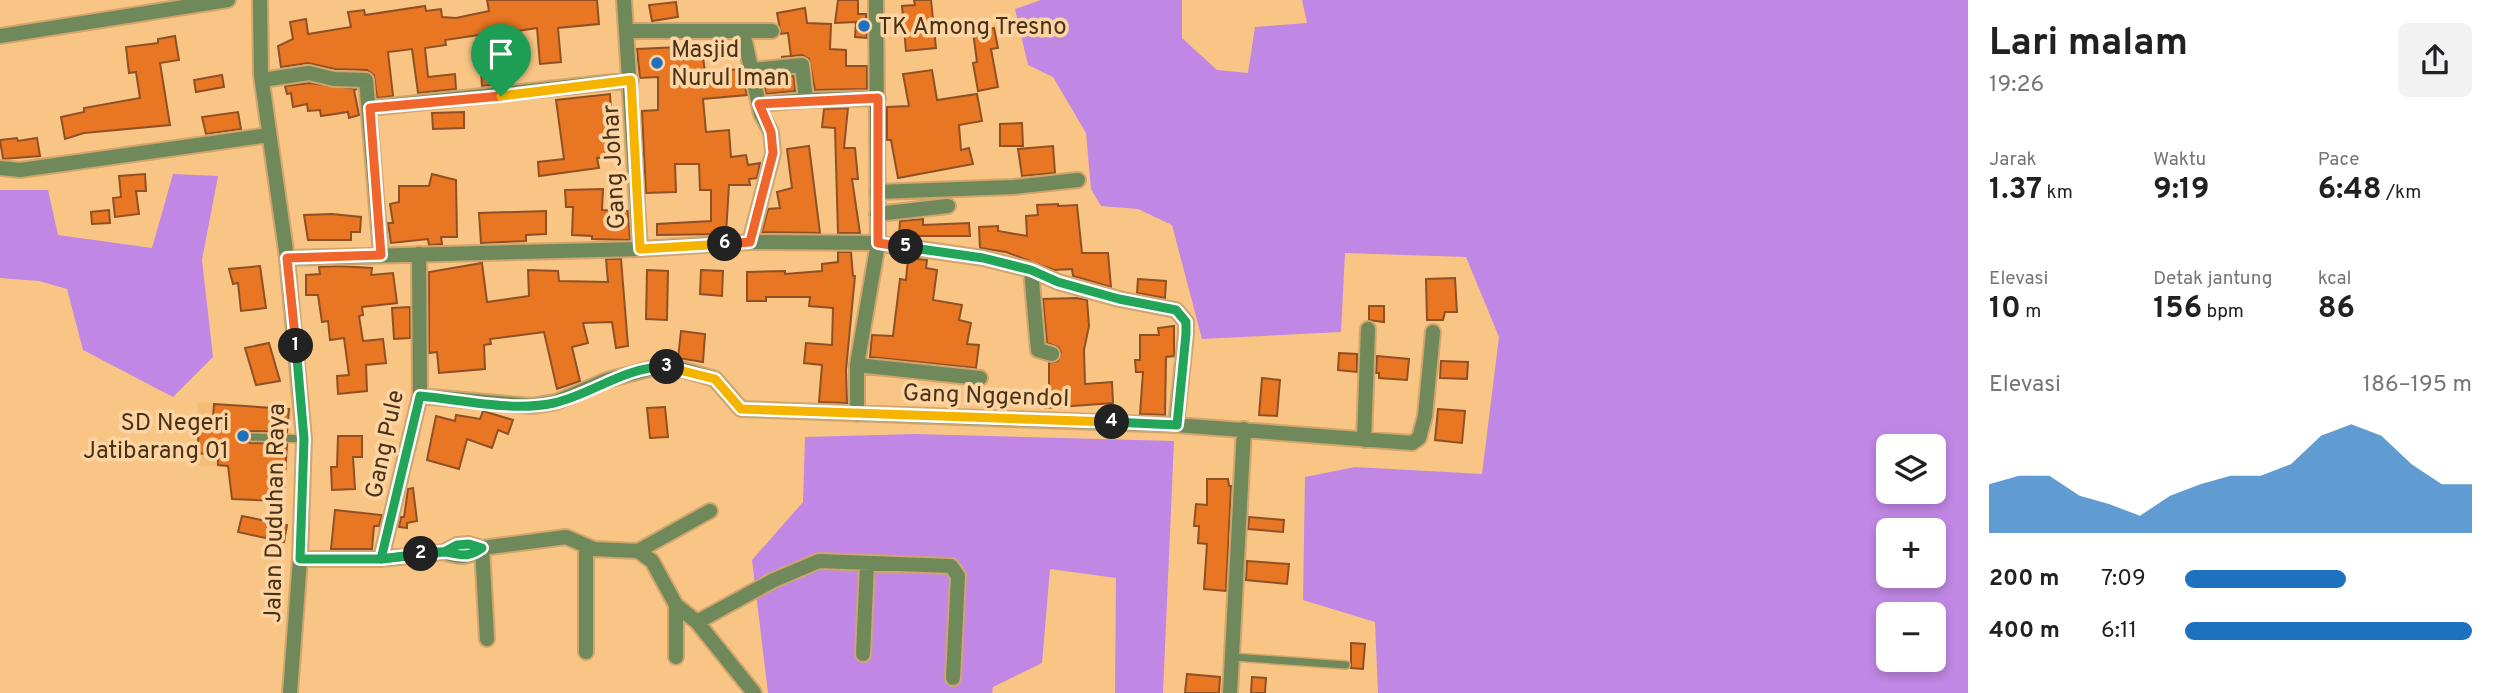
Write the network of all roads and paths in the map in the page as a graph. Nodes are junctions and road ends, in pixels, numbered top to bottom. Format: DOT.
graph roads {
  1 [pos="228,0"];
  2 [pos="260,0"];
  3 [pos="624,0"];
  4 [pos="876,0"];
  5 [pos="772,31"];
  6 [pos="626,32"];
  7 [pos="743,32"];
  8 [pos="0,36"];
  9 [pos="752,70"];
  10 [pos="262,80"];
  11 [pos="631,80"];
  12 [pos="878,98"];
  13 [pos="806,100"];
  14 [pos="759,104"];
  15 [pos="370,108"];
  16 [pos="269,135"];
  17 [pos="0,168"];
  18 [pos="1078,180"];
  19 [pos="877,192"];
  20 [pos="948,206"];
  21 [pos="877,214"];
  22 [pos="750,242"];
  23 [pos="878,243"];
  24 [pos="640,249"];
  25 [pos="419,254"];
  26 [pos="381,255"];
  27 [pos="287,258"];
  28 [pos="1031,270"];
  29 [pos="1368,329"];
  30 [pos="1433,332"];
  31 [pos="1052,354"];
  32 [pos="858,365"];
  33 [pos="980,379"];
  34 [pos="420,396"];
  35 [pos="857,414"];
  36 [pos="1177,425"];
  37 [pos="1244,429"];
  38 [pos="251,437"];
  39 [pos="304,439"];
  40 [pos="1364,440"];
  41 [pos="710,511"];
  42 [pos="586,546"];
  43 [pos="482,548"];
  44 [pos="638,551"];
  45 [pos="300,559"];
  46 [pos="381,559"];
  47 [pos="867,564"];
  48 [pos="676,605"];
  49 [pos="697,622"];
  50 [pos="487,639"];
  51 [pos="586,652"];
  52 [pos="863,654"];
  53 [pos="676,657"];
  54 [pos="1233,657"];
  55 [pos="1346,665"];
  56 [pos="953,678"];
  57 [pos="290,693"];
  58 [pos="754,693"];
  59 [pos="1230,693"];
  1 -- 8 [label="street"];
  2 -- 10 [label="street, Jalan Duduhan Raya"];
  3 -- 6 [label="street, Gang Johar"];
  4 -- 12 [label="street"];
  5 -- 7 [label="street"];
  6 -- 7 [label="street"];
  6 -- 11 [label="street, Gang Johar"];
  7 -- 9 [label="street"];
  9 -- 13 [label="street"];
  9 -- 14 [label="street"];
  10 -- 15 [label="street"];
  10 -- 16 [label="street, Jalan Duduhan Raya"];
  11 -- 15 [label="street"];
  11 -- 24 [label="street, Gang Johar"];
  12 -- 13 [label="street"];
  12 -- 19 [label="street"];
  13 -- 14 [label="street"];
  14 -- 22 [label="street"];
  15 -- 26 [label="street"];
  16 -- 17 [label="street"];
  16 -- 27 [label="street, Jalan Duduhan Raya"];
  18 -- 19 [label="street"];
  19 -- 21 [label="street"];
  20 -- 21 [label="street"];
  21 -- 23 [label="street"];
  22 -- 23 [label="street"];
  22 -- 24 [label="street"];
  23 -- 28 [label="street"];
  23 -- 32 [label="street"];
  24 -- 25 [label="street"];
  25 -- 26 [label="street"];
  25 -- 34 [label="street, Gang Pule"];
  26 -- 27 [label="street"];
  27 -- 39 [label="street, Jalan Duduhan Raya"];
  28 -- 31 [label="street"];
  28 -- 36 [label="street"];
  29 -- 40 [label="street"];
  30 -- 40 [label="street, Gang Nggendol"];
  32 -- 33 [label="street"];
  32 -- 35 [label="street"];
  34 -- 35 [label="street, Gang Nggendol"];
  34 -- 46 [label="street, Gang Pule"];
  35 -- 36 [label="street, Gang Nggendol"];
  36 -- 37 [label="street, Gang Nggendol"];
  37 -- 40 [label="street, Gang Nggendol"];
  37 -- 54 [label="street"];
  38 -- 39 [label="lane"];
  39 -- 45 [label="street, Jalan Duduhan Raya"];
  41 -- 44 [label="street"];
  42 -- 43 [label="street"];
  42 -- 44 [label="street"];
  42 -- 51 [label="street"];
  43 -- 46 [label="street"];
  43 -- 50 [label="street"];
  44 -- 48 [label="street"];
  45 -- 46 [label="street"];
  45 -- 57 [label="street, Jalan Duduhan Raya"];
  47 -- 49 [label="street"];
  47 -- 52 [label="street"];
  47 -- 56 [label="street"];
  48 -- 49 [label="street"];
  48 -- 53 [label="street"];
  49 -- 58 [label="street"];
  54 -- 55 [label="lane"];
  54 -- 59 [label="street"];
}
